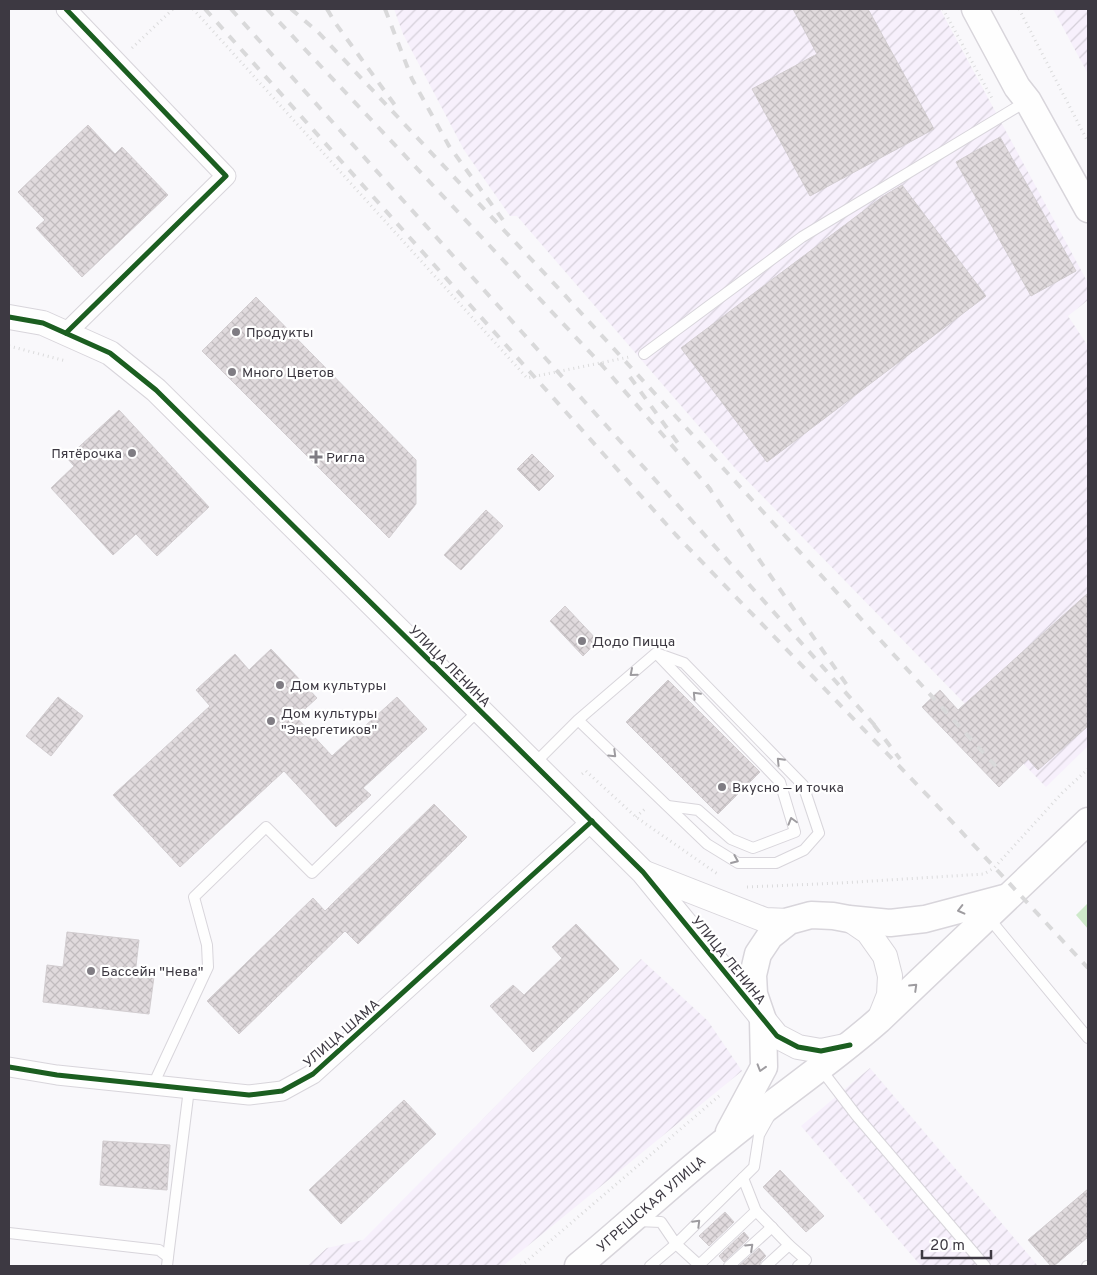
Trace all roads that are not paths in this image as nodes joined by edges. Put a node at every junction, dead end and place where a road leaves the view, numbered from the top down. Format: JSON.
{"nodes":[{"id":1,"x":66,"y":9,"type":"edge"},
{"id":2,"x":975,"y":9,"type":"edge"},
{"id":3,"x":1028,"y":101,"type":"junction"},
{"id":4,"x":1088,"y":209,"type":"edge"},
{"id":5,"x":9,"y":317,"type":"edge"},
{"id":6,"x":66,"y":333,"type":"junction"},
{"id":7,"x":644,"y":354,"type":"road end"},
{"id":8,"x":656,"y":652,"type":"junction"},
{"id":9,"x":479,"y":710,"type":"junction"},
{"id":10,"x":578,"y":720,"type":"junction"},
{"id":11,"x":534,"y":764,"type":"junction"},
{"id":12,"x":668,"y":806,"type":"junction"},
{"id":13,"x":592,"y":821,"type":"junction"},
{"id":14,"x":1088,"y":821,"type":"edge"},
{"id":15,"x":643,"y":872,"type":"junction"},
{"id":16,"x":1007,"y":897,"type":"junction"},
{"id":17,"x":987,"y":916,"type":"junction"},
{"id":18,"x":850,"y":920,"type":"junction"},
{"id":19,"x":789,"y":922,"type":"junction"},
{"id":20,"x":763,"y":1020,"type":"junction"},
{"id":21,"x":879,"y":1020,"type":"junction"},
{"id":22,"x":1088,"y":1038,"type":"edge"},
{"id":23,"x":850,"y":1045,"type":"junction"},
{"id":24,"x":9,"y":1067,"type":"edge"},
{"id":25,"x":820,"y":1067,"type":"junction"},
{"id":26,"x":153,"y":1085,"type":"junction"},
{"id":27,"x":189,"y":1089,"type":"junction"},
{"id":28,"x":779,"y":1097,"type":"junction"},
{"id":29,"x":724,"y":1141,"type":"junction"},
{"id":30,"x":743,"y":1178,"type":"junction"},
{"id":31,"x":756,"y":1211,"type":"junction"},
{"id":32,"x":633,"y":1220,"type":"junction"},
{"id":33,"x":772,"y":1227,"type":"junction"},
{"id":34,"x":9,"y":1233,"type":"edge"},
{"id":35,"x":676,"y":1244,"type":"junction"},
{"id":36,"x":789,"y":1245,"type":"junction"},
{"id":37,"x":168,"y":1262,"type":"edge"},
{"id":38,"x":806,"y":1264,"type":"edge"},
{"id":39,"x":578,"y":1266,"type":"edge"},
{"id":40,"x":650,"y":1266,"type":"edge"},
{"id":41,"x":699,"y":1266,"type":"edge"},
{"id":42,"x":729,"y":1266,"type":"edge"},
{"id":43,"x":766,"y":1266,"type":"edge"},
{"id":44,"x":985,"y":1266,"type":"edge"}],
"edges":[{"from":1,"to":6,"type":"street"},
{"from":2,"to":3,"type":"main road"},
{"from":3,"to":4,"type":"main road"},
{"from":3,"to":7,"type":"lane"},
{"from":5,"to":6,"type":"street","name":"УЛИЦА ЛЕНИНА"},
{"from":6,"to":9,"type":"street","name":"УЛИЦА ЛЕНИНА"},
{"from":8,"to":10,"type":"lane","one_way":true},
{"from":12,"to":8,"type":"lane","one_way":true},
{"from":12,"to":8,"type":"lane","one_way":true},
{"from":9,"to":11,"type":"street","name":"УЛИЦА ЛЕНИНА"},
{"from":9,"to":26,"type":"lane"},
{"from":10,"to":11,"type":"lane"},
{"from":10,"to":12,"type":"lane","one_way":true},
{"from":11,"to":13,"type":"street","name":"УЛИЦА ЛЕНИНА"},
{"from":13,"to":15,"type":"street","name":"УЛИЦА ЛЕНИНА"},
{"from":13,"to":27,"type":"street","name":"УЛИЦА ШАМА"},
{"from":14,"to":16,"type":"main road","name":"УЛИЦА ЛЕНИНА"},
{"from":15,"to":19,"type":"street","name":"УЛИЦА ЛЕНИНА"},
{"from":15,"to":20,"type":"street","name":"УЛИЦА ЛЕНИНА"},
{"from":16,"to":17,"type":"main road","name":"УЛИЦА ЛЕНИНА"},
{"from":16,"to":18,"type":"main road","name":"УЛИЦА ЛЕНИНА","one_way":true},
{"from":21,"to":17,"type":"main road","name":"УЛИЦА ЛЕНИНА","one_way":true},
{"from":17,"to":22,"type":"lane"},
{"from":18,"to":19,"type":"main road","name":"УЛИЦА ЛЕНИНА"},
{"from":18,"to":21,"type":"street","name":"УЛИЦА ЛЕНИНА"},
{"from":19,"to":20,"type":"main road","name":"УЛИЦА ЛЕНИНА"},
{"from":20,"to":23,"type":"street","name":"УЛИЦА ЛЕНИНА"},
{"from":20,"to":29,"type":"main road","name":"УГРЕШСКАЯ УЛИЦА","one_way":true},
{"from":21,"to":23,"type":"main road","name":"УЛИЦА ЛЕНИНА"},
{"from":23,"to":25,"type":"main road","name":"УГРЕШСКАЯ УЛИЦА"},
{"from":24,"to":26,"type":"street","name":"УЛИЦА ШАМА"},
{"from":25,"to":28,"type":"main road","name":"УГРЕШСКАЯ УЛИЦА"},
{"from":25,"to":44,"type":"lane"},
{"from":26,"to":27,"type":"street","name":"УЛИЦА ШАМА"},
{"from":27,"to":37,"type":"lane"},
{"from":28,"to":29,"type":"main road","name":"УГРЕШСКАЯ УЛИЦА"},
{"from":28,"to":30,"type":"lane"},
{"from":29,"to":32,"type":"main road","name":"УГРЕШСКАЯ УЛИЦА"},
{"from":30,"to":31,"type":"lane"},
{"from":35,"to":30,"type":"lane","one_way":true},
{"from":31,"to":33,"type":"lane"},
{"from":31,"to":41,"type":"lane"},
{"from":32,"to":35,"type":"lane"},
{"from":32,"to":39,"type":"main road","name":"УГРЕШСКАЯ УЛИЦА"},
{"from":33,"to":36,"type":"lane"},
{"from":42,"to":33,"type":"lane","one_way":true},
{"from":34,"to":37,"type":"lane"},
{"from":35,"to":40,"type":"lane"},
{"from":35,"to":41,"type":"lane"},
{"from":36,"to":38,"type":"lane"},
{"from":36,"to":43,"type":"lane"}]}
